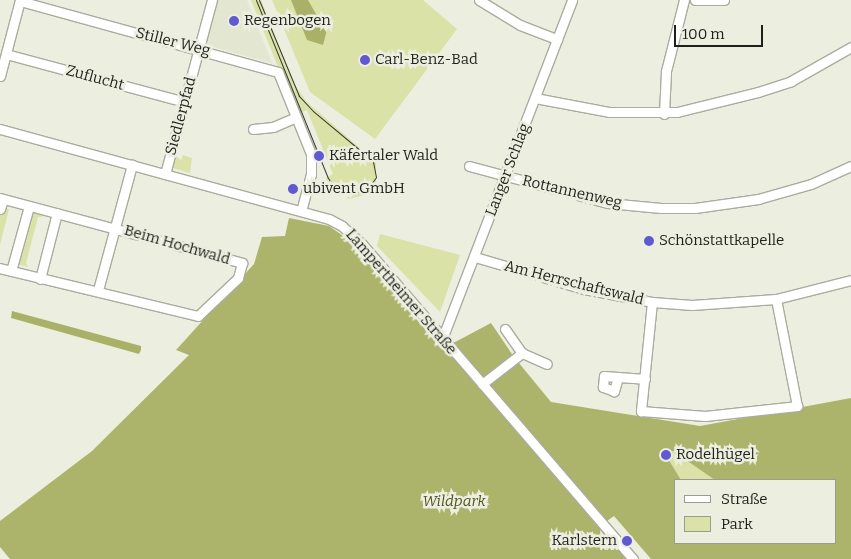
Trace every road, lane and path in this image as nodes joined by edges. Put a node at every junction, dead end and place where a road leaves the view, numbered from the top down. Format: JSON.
{"nodes":[{"id":1,"x":20,"y":0,"type":"edge"},
{"id":2,"x":212,"y":0,"type":"edge"},
{"id":3,"x":479,"y":0,"type":"edge"},
{"id":4,"x":572,"y":0,"type":"edge"},
{"id":5,"x":684,"y":0,"type":"edge"},
{"id":6,"x":695,"y":0,"type":"edge"},
{"id":7,"x":724,"y":0,"type":"edge"},
{"id":8,"x":557,"y":39,"type":"junction"},
{"id":9,"x":851,"y":47,"type":"edge"},
{"id":10,"x":199,"y":49,"type":"junction"},
{"id":11,"x":6,"y":54,"type":"junction"},
{"id":12,"x":0,"y":76,"type":"edge"},
{"id":13,"x":535,"y":98,"type":"junction"},
{"id":14,"x":185,"y":102,"type":"junction"},
{"id":15,"x":664,"y":114,"type":"junction"},
{"id":16,"x":296,"y":117,"type":"junction"},
{"id":17,"x":0,"y":129,"type":"edge"},
{"id":18,"x":252,"y":129,"type":"dead end"},
{"id":19,"x":132,"y":164,"type":"junction"},
{"id":20,"x":468,"y":166,"type":"dead end"},
{"id":21,"x":851,"y":166,"type":"edge"},
{"id":22,"x":165,"y":174,"type":"junction"},
{"id":23,"x":505,"y":176,"type":"junction"},
{"id":24,"x":2,"y":198,"type":"edge"},
{"id":25,"x":29,"y":206,"type":"junction"},
{"id":26,"x":0,"y":208,"type":"edge"},
{"id":27,"x":302,"y":211,"type":"junction"},
{"id":28,"x":58,"y":214,"type":"junction"},
{"id":29,"x":114,"y":228,"type":"junction"},
{"id":30,"x":475,"y":257,"type":"junction"},
{"id":31,"x":0,"y":268,"type":"edge"},
{"id":32,"x":11,"y":271,"type":"junction"},
{"id":33,"x":40,"y":279,"type":"junction"},
{"id":34,"x":851,"y":280,"type":"edge"},
{"id":35,"x":98,"y":290,"type":"junction"},
{"id":36,"x":776,"y":299,"type":"junction"},
{"id":37,"x":652,"y":302,"type":"junction"},
{"id":38,"x":505,"y":329,"type":"dead end"},
{"id":39,"x":442,"y":339,"type":"junction"},
{"id":40,"x":522,"y":353,"type":"junction"},
{"id":41,"x":547,"y":364,"type":"dead end"},
{"id":42,"x":618,"y":377,"type":"dead end"},
{"id":43,"x":645,"y":379,"type":"junction"},
{"id":44,"x":482,"y":384,"type":"junction"},
{"id":45,"x":633,"y":559,"type":"edge"}],
"edges":[{"from":1,"to":10,"type":"street","name":"Stiller Weg"},
{"from":1,"to":11,"type":"street"},
{"from":2,"to":10,"type":"street","name":"Siedlerpfad"},
{"from":3,"to":8,"type":"street"},
{"from":4,"to":8,"type":"street","name":"Langer Schlag"},
{"from":5,"to":15,"type":"street"},
{"from":6,"to":7,"type":"street"},
{"from":8,"to":13,"type":"street","name":"Langer Schlag"},
{"from":9,"to":15,"type":"street"},
{"from":10,"to":14,"type":"street","name":"Siedlerpfad"},
{"from":10,"to":16,"type":"street","name":"Stiller Weg"},
{"from":11,"to":12,"type":"street"},
{"from":11,"to":14,"type":"street","name":"Zuflucht"},
{"from":13,"to":15,"type":"street"},
{"from":13,"to":23,"type":"street","name":"Langer Schlag"},
{"from":14,"to":22,"type":"street","name":"Siedlerpfad"},
{"from":16,"to":18,"type":"street"},
{"from":16,"to":27,"type":"street","name":"Stiller Weg"},
{"from":17,"to":19,"type":"street","name":"Lampertheimer Straße"},
{"from":19,"to":22,"type":"street","name":"Lampertheimer Straße"},
{"from":19,"to":29,"type":"street","name":"Beim Hochwald"},
{"from":20,"to":23,"type":"street","name":"Rottannenweg"},
{"from":21,"to":23,"type":"street","name":"Rottannenweg"},
{"from":22,"to":27,"type":"street","name":"Lampertheimer Straße"},
{"from":23,"to":30,"type":"street","name":"Langer Schlag"},
{"from":24,"to":25,"type":"street"},
{"from":24,"to":26,"type":"street"},
{"from":25,"to":28,"type":"street"},
{"from":25,"to":32,"type":"street"},
{"from":27,"to":39,"type":"street","name":"Lampertheimer Straße"},
{"from":28,"to":29,"type":"street"},
{"from":28,"to":33,"type":"street"},
{"from":29,"to":35,"type":"street","name":"Beim Hochwald"},
{"from":29,"to":35,"type":"street","name":"Beim Hochwald"},
{"from":30,"to":37,"type":"street","name":"Am Herrschaftswald"},
{"from":30,"to":39,"type":"street","name":"Langer Schlag"},
{"from":31,"to":32,"type":"street"},
{"from":32,"to":33,"type":"street"},
{"from":33,"to":35,"type":"street"},
{"from":34,"to":36,"type":"street","name":"Am Herrschaftswald"},
{"from":36,"to":37,"type":"street","name":"Am Herrschaftswald"},
{"from":36,"to":43,"type":"street"},
{"from":37,"to":43,"type":"street"},
{"from":38,"to":40,"type":"street"},
{"from":39,"to":44,"type":"street","name":"Lampertheimer Straße"},
{"from":40,"to":41,"type":"street"},
{"from":40,"to":44,"type":"street"},
{"from":42,"to":43,"type":"street"},
{"from":44,"to":45,"type":"street","name":"Lampertheimer Straße"}]}
